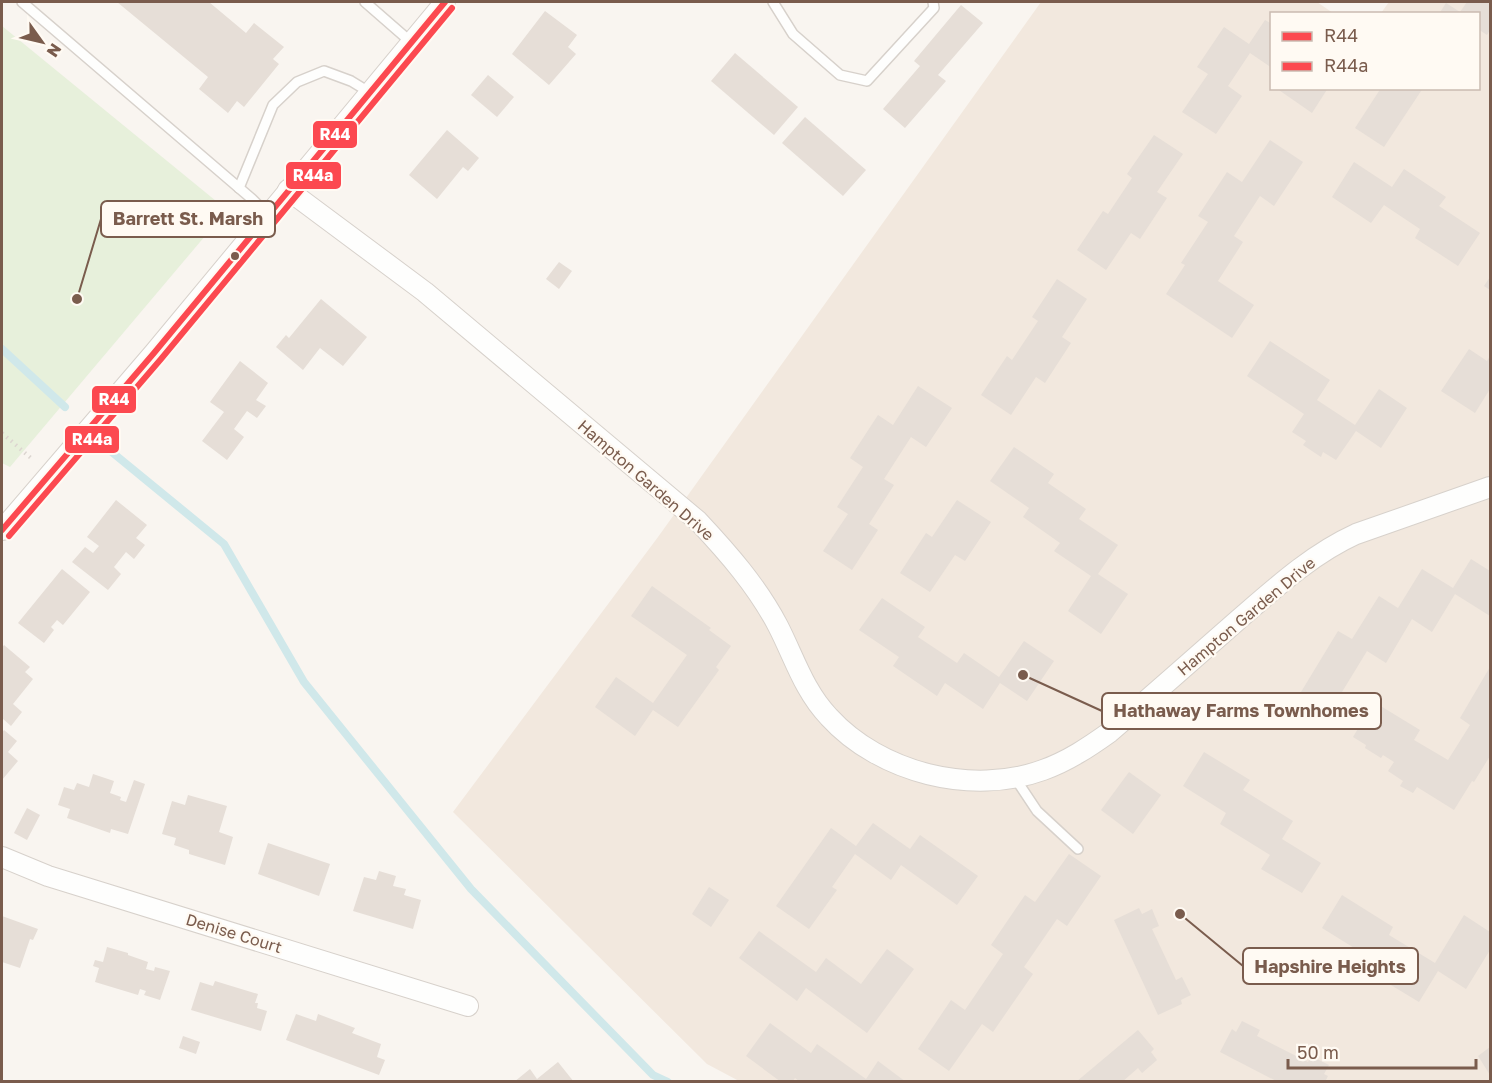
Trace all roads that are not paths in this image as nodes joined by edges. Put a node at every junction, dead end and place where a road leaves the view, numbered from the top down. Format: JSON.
{"nodes":[{"id":1,"x":22,"y":2,"type":"edge"},
{"id":2,"x":365,"y":2,"type":"edge"},
{"id":3,"x":445,"y":2,"type":"edge"},
{"id":4,"x":773,"y":2,"type":"edge"},
{"id":5,"x":933,"y":2,"type":"edge"},
{"id":6,"x":412,"y":43,"type":"junction"},
{"id":7,"x":369,"y":92,"type":"junction"},
{"id":8,"x":239,"y":188,"type":"junction"},
{"id":9,"x":288,"y":190,"type":"junction"},
{"id":10,"x":268,"y":215,"type":"junction"},
{"id":11,"x":1491,"y":487,"type":"edge"},
{"id":12,"x":2,"y":530,"type":"edge"},
{"id":13,"x":1014,"y":778,"type":"junction"},
{"id":14,"x":1078,"y":849,"type":"dead end"},
{"id":15,"x":2,"y":857,"type":"edge"},
{"id":16,"x":468,"y":1006,"type":"dead end"}],
"edges":[{"from":1,"to":8,"type":"lane"},
{"from":2,"to":6,"type":"lane"},
{"from":3,"to":6,"type":"street"},
{"from":4,"to":5,"type":"lane"},
{"from":6,"to":7,"type":"street"},
{"from":7,"to":8,"type":"lane"},
{"from":7,"to":9,"type":"street"},
{"from":8,"to":10,"type":"lane"},
{"from":9,"to":10,"type":"street"},
{"from":9,"to":13,"type":"street","name":"Hampton Garden Drive"},
{"from":10,"to":12,"type":"street"},
{"from":11,"to":13,"type":"street","name":"Hampton Garden Drive"},
{"from":13,"to":14,"type":"lane"},
{"from":15,"to":16,"type":"street","name":"Denise Court"}]}
